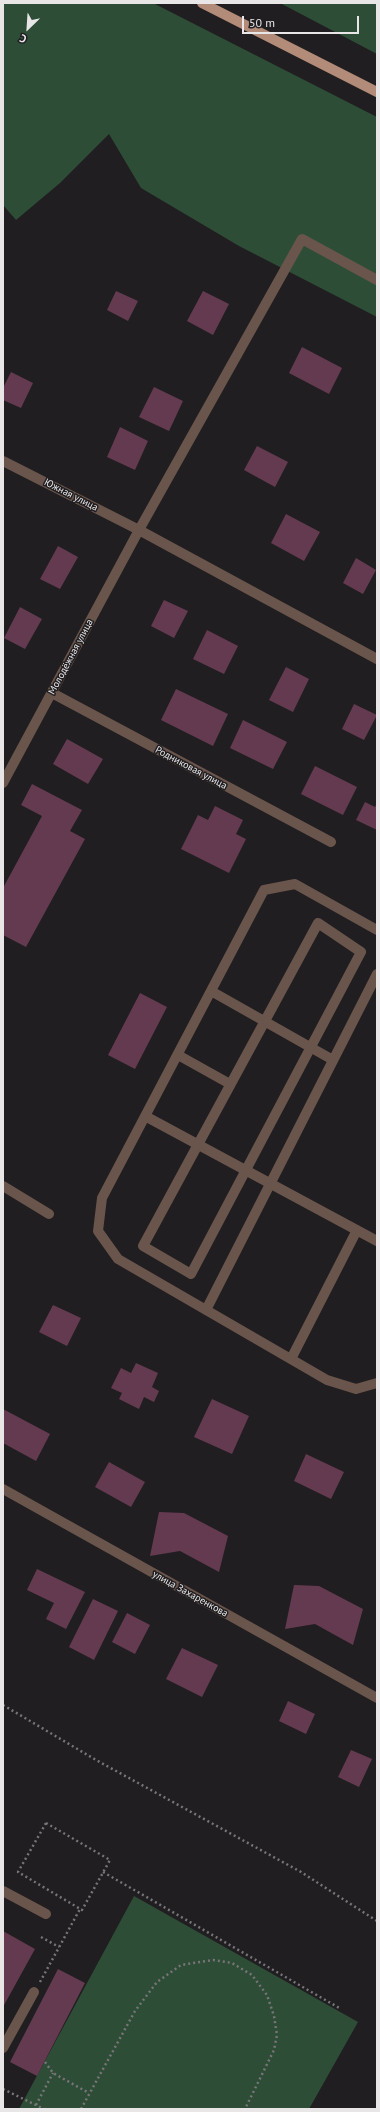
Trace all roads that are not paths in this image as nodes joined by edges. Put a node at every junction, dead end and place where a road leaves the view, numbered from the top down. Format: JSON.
{"nodes":[{"id":1,"x":202,"y":3,"type":"edge"},
{"id":2,"x":377,"y":92,"type":"edge"},
{"id":3,"x":377,"y":280,"type":"edge"},
{"id":4,"x":3,"y":461,"type":"edge"},
{"id":5,"x":139,"y":530,"type":"junction"},
{"id":6,"x":377,"y":659,"type":"edge"},
{"id":7,"x":52,"y":693,"type":"junction"},
{"id":8,"x":3,"y":783,"type":"edge"},
{"id":9,"x":331,"y":842,"type":"dead end"},
{"id":10,"x":377,"y":930,"type":"edge"},
{"id":11,"x":377,"y":974,"type":"edge"},
{"id":12,"x":211,"y":990,"type":"junction"},
{"id":13,"x":264,"y":1021,"type":"junction"},
{"id":14,"x":312,"y":1048,"type":"junction"},
{"id":15,"x":178,"y":1055,"type":"junction"},
{"id":16,"x":333,"y":1060,"type":"junction"},
{"id":17,"x":230,"y":1084,"type":"junction"},
{"id":18,"x":145,"y":1116,"type":"junction"},
{"id":19,"x":196,"y":1144,"type":"junction"},
{"id":20,"x":246,"y":1171,"type":"junction"},
{"id":21,"x":270,"y":1184,"type":"junction"},
{"id":22,"x":3,"y":1186,"type":"edge"},
{"id":23,"x":49,"y":1214,"type":"dead end"},
{"id":24,"x":356,"y":1230,"type":"junction"},
{"id":25,"x":377,"y":1241,"type":"edge"},
{"id":26,"x":206,"y":1310,"type":"junction"},
{"id":27,"x":291,"y":1359,"type":"junction"},
{"id":28,"x":377,"y":1383,"type":"edge"},
{"id":29,"x":3,"y":1490,"type":"edge"},
{"id":30,"x":377,"y":1698,"type":"edge"},
{"id":31,"x":3,"y":1891,"type":"edge"},
{"id":32,"x":46,"y":1914,"type":"dead end"},
{"id":33,"x":34,"y":1992,"type":"road end"},
{"id":34,"x":3,"y":2048,"type":"edge"}],
"edges":[{"from":1,"to":2,"type":"main road"},
{"from":3,"to":5,"type":"street","name":"Молодёжная улица"},
{"from":4,"to":5,"type":"street","name":"Южная улица"},
{"from":5,"to":6,"type":"street","name":"Южная улица"},
{"from":5,"to":7,"type":"street","name":"Молодёжная улица"},
{"from":7,"to":8,"type":"street","name":"Молодёжная улица"},
{"from":7,"to":9,"type":"street","name":"Родниковая улица"},
{"from":10,"to":12,"type":"street"},
{"from":11,"to":16,"type":"street"},
{"from":12,"to":13,"type":"street"},
{"from":12,"to":15,"type":"street"},
{"from":13,"to":14,"type":"street"},
{"from":13,"to":14,"type":"street"},
{"from":13,"to":17,"type":"street"},
{"from":14,"to":16,"type":"street"},
{"from":14,"to":20,"type":"street"},
{"from":15,"to":17,"type":"street"},
{"from":15,"to":18,"type":"street"},
{"from":16,"to":21,"type":"street"},
{"from":17,"to":19,"type":"street"},
{"from":18,"to":19,"type":"street"},
{"from":18,"to":26,"type":"street"},
{"from":19,"to":20,"type":"street"},
{"from":19,"to":20,"type":"street"},
{"from":20,"to":21,"type":"street"},
{"from":21,"to":24,"type":"street"},
{"from":21,"to":26,"type":"street"},
{"from":22,"to":23,"type":"street"},
{"from":24,"to":25,"type":"street"},
{"from":24,"to":27,"type":"street"},
{"from":26,"to":27,"type":"street"},
{"from":27,"to":28,"type":"street"},
{"from":29,"to":30,"type":"street","name":"улица Захаренкова"},
{"from":31,"to":32,"type":"street"},
{"from":33,"to":34,"type":"street"}]}
